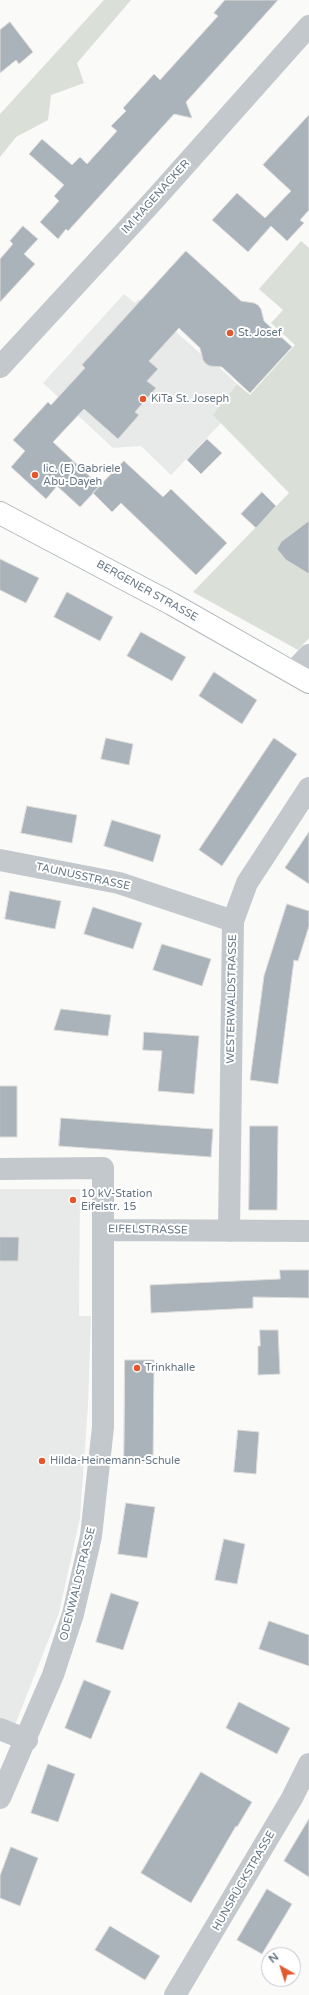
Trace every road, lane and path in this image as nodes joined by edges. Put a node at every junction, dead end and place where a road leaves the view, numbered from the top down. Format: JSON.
{"nodes":[{"id":1,"x":309,"y":26,"type":"edge"},
{"id":2,"x":0,"y":367,"type":"edge"},
{"id":3,"x":0,"y":513,"type":"edge"},
{"id":4,"x":309,"y":655,"type":"edge"},
{"id":5,"x":301,"y":677,"type":"edge"},
{"id":6,"x":309,"y":788,"type":"edge"},
{"id":7,"x":0,"y":860,"type":"edge"},
{"id":8,"x":233,"y":921,"type":"junction"},
{"id":9,"x":0,"y":1169,"type":"edge"},
{"id":10,"x":103,"y":1230,"type":"junction"},
{"id":11,"x":229,"y":1230,"type":"junction"},
{"id":12,"x":309,"y":1231,"type":"edge"},
{"id":13,"x":0,"y":1730,"type":"edge"},
{"id":14,"x":27,"y":1740,"type":"junction"},
{"id":15,"x":309,"y":1764,"type":"edge"},
{"id":16,"x":0,"y":1798,"type":"edge"},
{"id":17,"x":175,"y":1995,"type":"edge"}],
"edges":[{"from":1,"to":2,"type":"street","name":"IM HAGENACKER"},
{"from":3,"to":5,"type":"street","name":"BERGENER STRASSE"},
{"from":4,"to":5,"type":"street","name":"BERGENER STRASSE"},
{"from":6,"to":8,"type":"street","name":"WESTERWALDSTRASSE"},
{"from":7,"to":8,"type":"street","name":"TAUNUSSTRASSE"},
{"from":8,"to":11,"type":"street","name":"WESTERWALDSTRASSE"},
{"from":9,"to":10,"type":"street","name":"EIFELSTRASSE"},
{"from":10,"to":11,"type":"street","name":"EIFELSTRASSE"},
{"from":10,"to":14,"type":"street","name":"ODENWALDSTRASSE"},
{"from":11,"to":12,"type":"street","name":"EIFELSTRASSE"},
{"from":13,"to":14,"type":"street"},
{"from":14,"to":16,"type":"street","name":"ODENWALDSTRASSE"},
{"from":15,"to":17,"type":"street","name":"HUNSRÜCKSTRASSE"}]}
